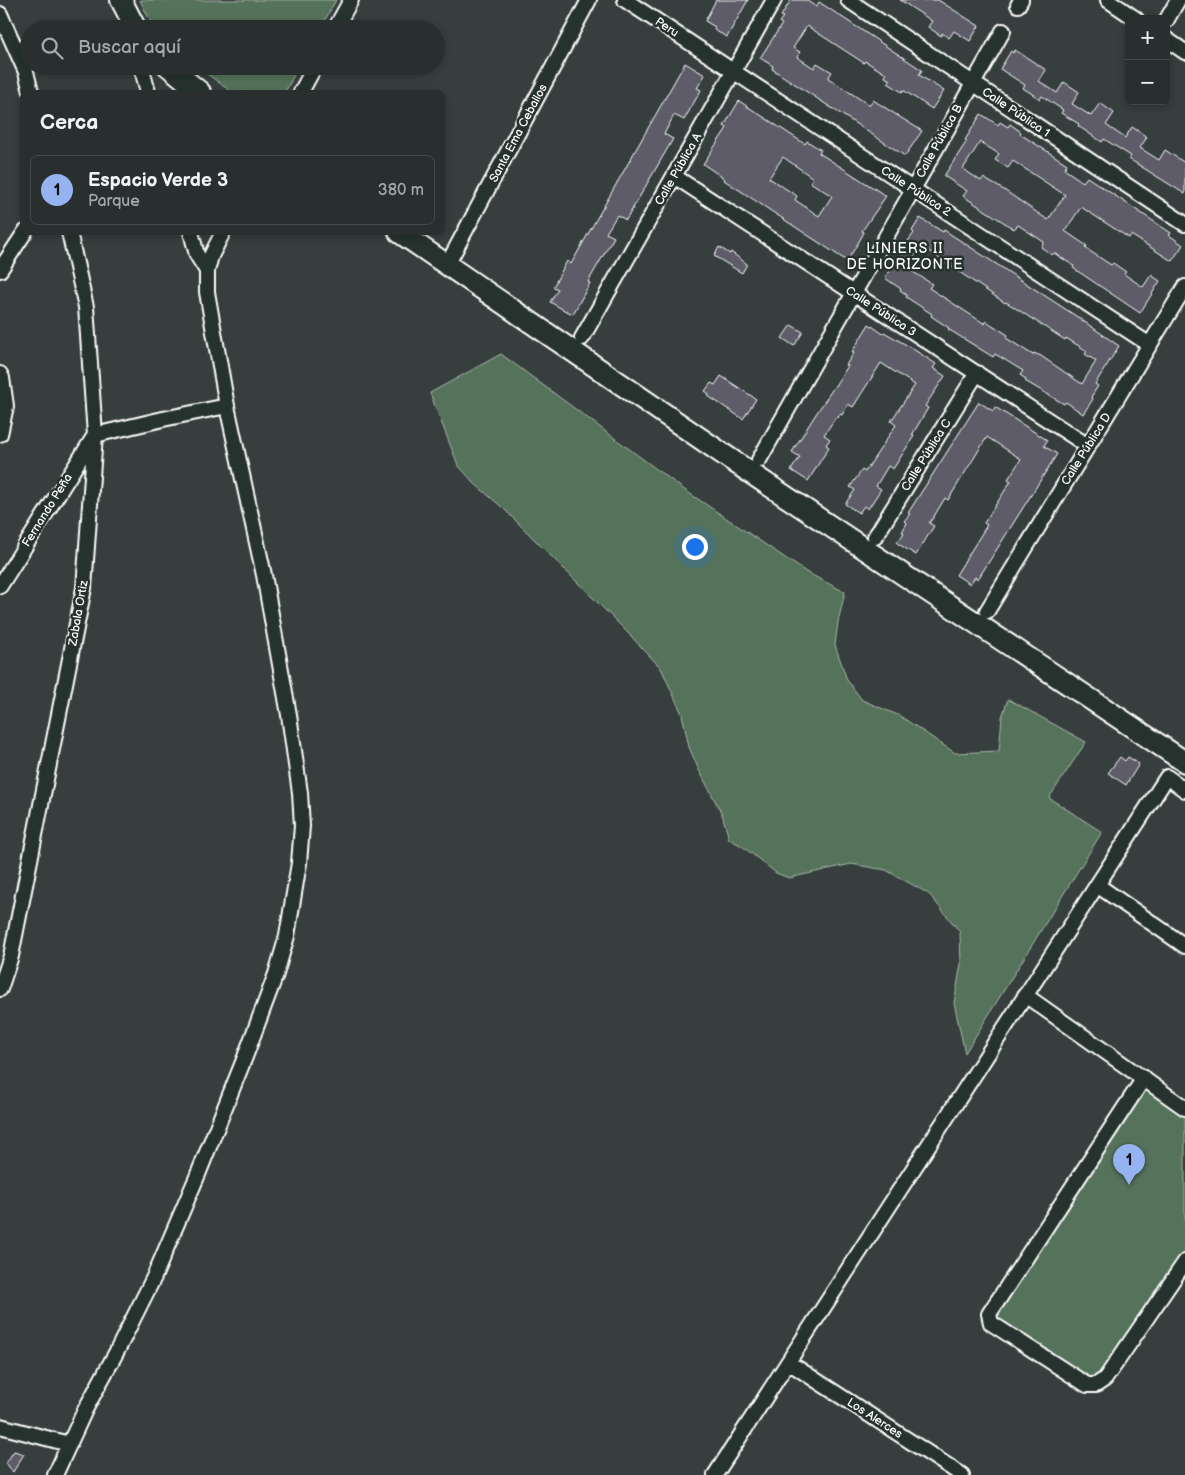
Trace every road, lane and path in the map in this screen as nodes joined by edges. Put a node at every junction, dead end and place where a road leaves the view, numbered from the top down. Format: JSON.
{"nodes":[{"id":1,"x":120,"y":0,"type":"edge"},
{"id":2,"x":351,"y":0,"type":"edge"},
{"id":3,"x":589,"y":0,"type":"edge"},
{"id":4,"x":625,"y":0,"type":"edge"},
{"id":5,"x":774,"y":0,"type":"edge"},
{"id":6,"x":848,"y":0,"type":"edge"},
{"id":7,"x":1108,"y":0,"type":"edge"},
{"id":8,"x":1178,"y":0,"type":"edge"},
{"id":9,"x":0,"y":14,"type":"edge"},
{"id":10,"x":1130,"y":15,"type":"edge"},
{"id":11,"x":1169,"y":15,"type":"edge"},
{"id":12,"x":131,"y":20,"type":"edge"},
{"id":13,"x":341,"y":20,"type":"edge"},
{"id":14,"x":1002,"y":31,"type":"dead end"},
{"id":15,"x":683,"y":37,"type":"joint"},
{"id":16,"x":1170,"y":42,"type":"edge"},
{"id":17,"x":1185,"y":52,"type":"edge"},
{"id":18,"x":20,"y":59,"type":"edge"},
{"id":19,"x":734,"y":71,"type":"junction"},
{"id":20,"x":27,"y":75,"type":"edge"},
{"id":21,"x":143,"y":75,"type":"edge"},
{"id":22,"x":179,"y":75,"type":"edge"},
{"id":23,"x":310,"y":75,"type":"edge"},
{"id":24,"x":972,"y":83,"type":"junction"},
{"id":25,"x":31,"y":90,"type":"edge"},
{"id":26,"x":147,"y":90,"type":"edge"},
{"id":27,"x":198,"y":90,"type":"edge"},
{"id":28,"x":302,"y":90,"type":"edge"},
{"id":29,"x":674,"y":176,"type":"junction"},
{"id":30,"x":912,"y":189,"type":"junction"},
{"id":31,"x":1185,"y":224,"type":"edge"},
{"id":32,"x":23,"y":235,"type":"edge"},
{"id":33,"x":70,"y":235,"type":"edge"},
{"id":34,"x":192,"y":235,"type":"edge"},
{"id":35,"x":222,"y":235,"type":"edge"},
{"id":36,"x":403,"y":235,"type":"edge"},
{"id":37,"x":447,"y":265,"type":"junction"},
{"id":38,"x":0,"y":270,"type":"edge"},
{"id":39,"x":207,"y":271,"type":"junction"},
{"id":40,"x":1185,"y":287,"type":"edge"},
{"id":41,"x":854,"y":293,"type":"junction"},
{"id":42,"x":582,"y":338,"type":"dead end"},
{"id":43,"x":1150,"y":345,"type":"junction"},
{"id":44,"x":977,"y":373,"type":"junction"},
{"id":45,"x":0,"y":374,"type":"edge"},
{"id":46,"x":227,"y":406,"type":"junction"},
{"id":47,"x":0,"y":434,"type":"edge"},
{"id":48,"x":95,"y":435,"type":"junction"},
{"id":49,"x":1088,"y":446,"type":"junction"},
{"id":50,"x":759,"y":460,"type":"dead end"},
{"id":51,"x":875,"y":537,"type":"dead end"},
{"id":52,"x":2,"y":579,"type":"edge"},
{"id":53,"x":987,"y":611,"type":"dead end"},
{"id":54,"x":1185,"y":762,"type":"edge"},
{"id":55,"x":1185,"y":790,"type":"edge"},
{"id":56,"x":1097,"y":885,"type":"junction"},
{"id":57,"x":1185,"y":946,"type":"edge"},
{"id":58,"x":6,"y":952,"type":"edge"},
{"id":59,"x":0,"y":989,"type":"edge"},
{"id":60,"x":1025,"y":996,"type":"junction"},
{"id":61,"x":1144,"y":1078,"type":"junction"},
{"id":62,"x":1185,"y":1108,"type":"edge"},
{"id":63,"x":1185,"y":1262,"type":"edge"},
{"id":64,"x":788,"y":1362,"type":"junction"},
{"id":65,"x":0,"y":1426,"type":"edge"},
{"id":66,"x":69,"y":1444,"type":"junction"},
{"id":67,"x":55,"y":1475,"type":"edge"},
{"id":68,"x":715,"y":1475,"type":"edge"},
{"id":69,"x":962,"y":1475,"type":"edge"}],
"edges":[{"from":1,"to":12,"type":"street"},
{"from":2,"to":13,"type":"street"},
{"from":3,"to":37,"type":"street","name":"Santa Ema Ceballos"},
{"from":4,"to":15,"type":"street","name":"Peru"},
{"from":5,"to":19,"type":"street","name":"Calle Pública A"},
{"from":6,"to":24,"type":"street","name":"Calle Pública 1"},
{"from":7,"to":10,"type":"street"},
{"from":8,"to":11,"type":"street"},
{"from":9,"to":18,"type":"street"},
{"from":14,"to":24,"type":"street","name":"Calle Pública B"},
{"from":15,"to":19,"type":"street","name":"Calle Pública 2"},
{"from":16,"to":17,"type":"street"},
{"from":19,"to":29,"type":"street","name":"Calle Pública A"},
{"from":19,"to":30,"type":"street","name":"Calle Pública 2"},
{"from":20,"to":25,"type":"street"},
{"from":21,"to":26,"type":"street"},
{"from":22,"to":27,"type":"street"},
{"from":23,"to":28,"type":"street"},
{"from":24,"to":30,"type":"street","name":"Calle Pública B"},
{"from":24,"to":31,"type":"street","name":"Calle Pública 1"},
{"from":29,"to":41,"type":"street","name":"Calle Pública 3"},
{"from":29,"to":42,"type":"street","name":"Calle Pública A"},
{"from":30,"to":41,"type":"street","name":"Calle Pública B"},
{"from":30,"to":43,"type":"street","name":"Calle Pública 2"},
{"from":32,"to":38,"type":"street"},
{"from":33,"to":48,"type":"street","name":"Zabala Ortiz"},
{"from":34,"to":39,"type":"street"},
{"from":35,"to":39,"type":"street"},
{"from":36,"to":37,"type":"street"},
{"from":37,"to":54,"type":"street"},
{"from":39,"to":46,"type":"street"},
{"from":40,"to":43,"type":"street","name":"Calle Pública D"},
{"from":41,"to":44,"type":"street","name":"Calle Pública 3"},
{"from":41,"to":50,"type":"street","name":"Calle Pública B"},
{"from":43,"to":49,"type":"street","name":"Calle Pública D"},
{"from":44,"to":49,"type":"street","name":"Calle Pública 3"},
{"from":44,"to":51,"type":"street","name":"Calle Pública C"},
{"from":45,"to":47,"type":"street"},
{"from":46,"to":48,"type":"street"},
{"from":46,"to":66,"type":"street"},
{"from":48,"to":52,"type":"street","name":"Fernando Peña"},
{"from":48,"to":58,"type":"street","name":"Zabala Ortiz"},
{"from":49,"to":53,"type":"street","name":"Calle Pública D"},
{"from":55,"to":56,"type":"street"},
{"from":56,"to":57,"type":"street"},
{"from":56,"to":60,"type":"street"},
{"from":58,"to":59,"type":"street","name":"Zabala Ortiz"},
{"from":60,"to":61,"type":"street"},
{"from":60,"to":64,"type":"street"},
{"from":61,"to":62,"type":"street"},
{"from":61,"to":63,"type":"street"},
{"from":64,"to":68,"type":"street"},
{"from":64,"to":69,"type":"street","name":"Los Alerces"},
{"from":65,"to":66,"type":"street"},
{"from":66,"to":67,"type":"street"}]}
